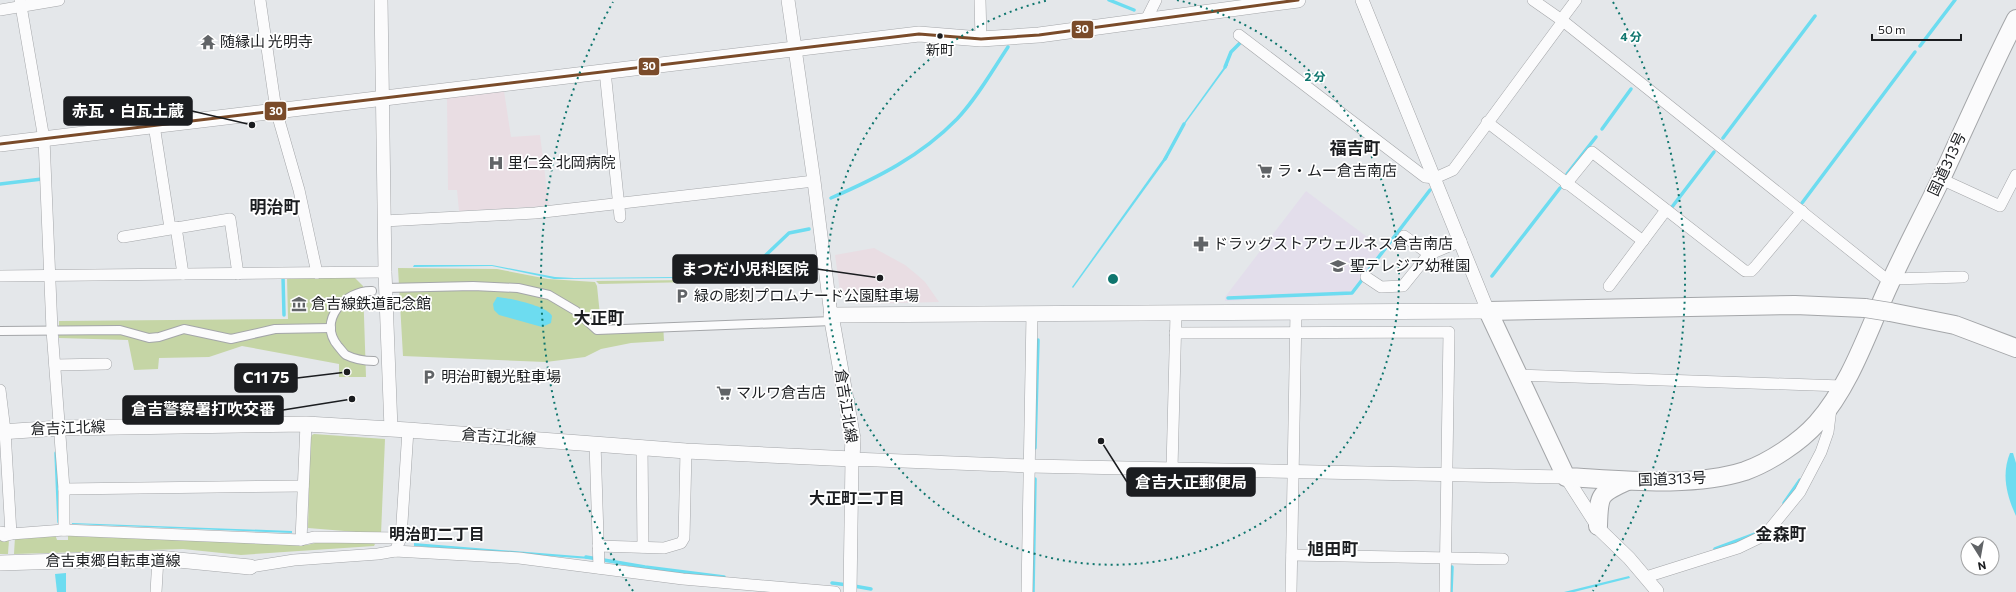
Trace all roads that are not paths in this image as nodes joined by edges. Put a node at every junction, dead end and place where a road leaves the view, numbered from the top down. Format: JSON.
{"nodes":[{"id":1,"x":59,"y":0,"type":"edge"},
{"id":2,"x":260,"y":0,"type":"edge"},
{"id":3,"x":381,"y":0,"type":"edge"},
{"id":4,"x":788,"y":0,"type":"edge"},
{"id":5,"x":980,"y":0,"type":"edge"},
{"id":6,"x":1156,"y":0,"type":"edge"},
{"id":7,"x":1298,"y":0,"type":"edge"},
{"id":8,"x":1362,"y":0,"type":"edge"},
{"id":9,"x":1533,"y":0,"type":"edge"},
{"id":10,"x":1576,"y":0,"type":"edge"},
{"id":11,"x":21,"y":3,"type":"edge"},
{"id":12,"x":0,"y":10,"type":"edge"},
{"id":13,"x":2016,"y":19,"type":"edge"},
{"id":14,"x":1146,"y":20,"type":"junction"},
{"id":15,"x":1562,"y":20,"type":"junction"},
{"id":16,"x":1239,"y":35,"type":"dead end"},
{"id":17,"x":981,"y":39,"type":"junction"},
{"id":18,"x":796,"y":49,"type":"junction"},
{"id":19,"x":605,"y":71,"type":"junction"},
{"id":20,"x":383,"y":97,"type":"junction"},
{"id":21,"x":276,"y":110,"type":"junction"},
{"id":22,"x":1487,"y":122,"type":"junction"},
{"id":23,"x":154,"y":125,"type":"junction"},
{"id":24,"x":44,"y":139,"type":"junction"},
{"id":25,"x":0,"y":144,"type":"edge"},
{"id":26,"x":2016,"y":175,"type":"edge"},
{"id":27,"x":1435,"y":178,"type":"junction"},
{"id":28,"x":1940,"y":179,"type":"junction"},
{"id":29,"x":814,"y":181,"type":"junction"},
{"id":30,"x":1566,"y":184,"type":"junction"},
{"id":31,"x":619,"y":204,"type":"junction"},
{"id":32,"x":1666,"y":210,"type":"junction"},
{"id":33,"x":1802,"y":211,"type":"junction"},
{"id":34,"x":620,"y":217,"type":"dead end"},
{"id":35,"x":384,"y":222,"type":"junction"},
{"id":36,"x":173,"y":228,"type":"junction"},
{"id":37,"x":123,"y":236,"type":"dead end"},
{"id":38,"x":1404,"y":236,"type":"dead end"},
{"id":39,"x":1461,"y":241,"type":"junction"},
{"id":40,"x":1643,"y":241,"type":"junction"},
{"id":41,"x":1429,"y":254,"type":"junction"},
{"id":42,"x":385,"y":272,"type":"junction"},
{"id":43,"x":317,"y":273,"type":"junction"},
{"id":44,"x":51,"y":274,"type":"junction"},
{"id":45,"x":183,"y":274,"type":"junction"},
{"id":46,"x":238,"y":274,"type":"junction"},
{"id":47,"x":0,"y":276,"type":"edge"},
{"id":48,"x":1366,"y":277,"type":"dead end"},
{"id":49,"x":1963,"y":277,"type":"dead end"},
{"id":50,"x":1891,"y":281,"type":"junction"},
{"id":51,"x":1608,"y":286,"type":"dead end"},
{"id":52,"x":386,"y":288,"type":"junction"},
{"id":53,"x":372,"y":291,"type":"dead end"},
{"id":54,"x":1296,"y":311,"type":"junction"},
{"id":55,"x":1488,"y":311,"type":"junction"},
{"id":56,"x":1032,"y":314,"type":"junction"},
{"id":57,"x":1176,"y":314,"type":"junction"},
{"id":58,"x":831,"y":318,"type":"junction"},
{"id":59,"x":331,"y":328,"type":"junction"},
{"id":60,"x":52,"y":330,"type":"junction"},
{"id":61,"x":0,"y":331,"type":"edge"},
{"id":62,"x":1296,"y":332,"type":"junction"},
{"id":63,"x":1175,"y":333,"type":"junction"},
{"id":64,"x":2016,"y":348,"type":"edge"},
{"id":65,"x":374,"y":361,"type":"dead end"},
{"id":66,"x":106,"y":364,"type":"dead end"},
{"id":67,"x":55,"y":365,"type":"junction"},
{"id":68,"x":1519,"y":376,"type":"junction"},
{"id":69,"x":1842,"y":386,"type":"junction"},
{"id":70,"x":0,"y":390,"type":"edge"},
{"id":71,"x":1831,"y":404,"type":"junction"},
{"id":72,"x":306,"y":424,"type":"junction"},
{"id":73,"x":60,"y":428,"type":"junction"},
{"id":74,"x":391,"y":429,"type":"junction"},
{"id":75,"x":408,"y":430,"type":"junction"},
{"id":76,"x":3,"y":431,"type":"edge"},
{"id":77,"x":595,"y":444,"type":"junction"},
{"id":78,"x":642,"y":446,"type":"junction"},
{"id":79,"x":686,"y":451,"type":"junction"},
{"id":80,"x":852,"y":459,"type":"junction"},
{"id":81,"x":1030,"y":466,"type":"junction"},
{"id":82,"x":1172,"y":468,"type":"junction"},
{"id":83,"x":1292,"y":472,"type":"junction"},
{"id":84,"x":1447,"y":474,"type":"junction"},
{"id":85,"x":1566,"y":477,"type":"junction"},
{"id":86,"x":1629,"y":480,"type":"junction"},
{"id":87,"x":303,"y":486,"type":"junction"},
{"id":88,"x":64,"y":489,"type":"junction"},
{"id":89,"x":1598,"y":526,"type":"junction"},
{"id":90,"x":64,"y":530,"type":"junction"},
{"id":91,"x":4,"y":534,"type":"edge"},
{"id":92,"x":401,"y":538,"type":"junction"},
{"id":93,"x":302,"y":540,"type":"junction"},
{"id":94,"x":598,"y":546,"type":"junction"},
{"id":95,"x":643,"y":547,"type":"junction"},
{"id":96,"x":395,"y":551,"type":"junction"},
{"id":97,"x":1292,"y":555,"type":"junction"},
{"id":98,"x":158,"y":558,"type":"junction"},
{"id":99,"x":1446,"y":558,"type":"junction"},
{"id":100,"x":1503,"y":559,"type":"dead end"},
{"id":101,"x":0,"y":563,"type":"edge"},
{"id":102,"x":250,"y":567,"type":"joint"},
{"id":103,"x":599,"y":568,"type":"junction"},
{"id":104,"x":1646,"y":577,"type":"junction"},
{"id":105,"x":1657,"y":591,"type":"edge"},
{"id":106,"x":156,"y":592,"type":"edge"},
{"id":107,"x":835,"y":592,"type":"edge"},
{"id":108,"x":850,"y":592,"type":"edge"},
{"id":109,"x":1027,"y":592,"type":"edge"},
{"id":110,"x":1291,"y":592,"type":"edge"},
{"id":111,"x":1445,"y":592,"type":"edge"}],
"edges":[{"from":1,"to":11,"type":"street"},
{"from":2,"to":21,"type":"street"},
{"from":3,"to":20,"type":"street"},
{"from":4,"to":18,"type":"street"},
{"from":5,"to":17,"type":"street"},
{"from":6,"to":14,"type":"street"},
{"from":7,"to":14,"type":"main road"},
{"from":8,"to":27,"type":"street"},
{"from":9,"to":15,"type":"street"},
{"from":10,"to":15,"type":"street"},
{"from":11,"to":12,"type":"street"},
{"from":11,"to":24,"type":"street"},
{"from":13,"to":28,"type":"highway","name":"国道313号"},
{"from":14,"to":17,"type":"main road"},
{"from":15,"to":22,"type":"street"},
{"from":15,"to":33,"type":"street"},
{"from":16,"to":27,"type":"street"},
{"from":17,"to":18,"type":"main road"},
{"from":18,"to":19,"type":"main road"},
{"from":18,"to":29,"type":"street"},
{"from":19,"to":20,"type":"main road"},
{"from":19,"to":31,"type":"street"},
{"from":20,"to":21,"type":"main road"},
{"from":20,"to":35,"type":"street"},
{"from":21,"to":23,"type":"main road"},
{"from":21,"to":43,"type":"street"},
{"from":22,"to":27,"type":"street"},
{"from":22,"to":30,"type":"street"},
{"from":23,"to":24,"type":"main road"},
{"from":23,"to":36,"type":"street"},
{"from":24,"to":25,"type":"main road"},
{"from":24,"to":44,"type":"street"},
{"from":26,"to":28,"type":"street"},
{"from":27,"to":39,"type":"street"},
{"from":28,"to":50,"type":"highway","name":"国道313号"},
{"from":29,"to":31,"type":"street"},
{"from":29,"to":58,"type":"street"},
{"from":30,"to":32,"type":"street"},
{"from":30,"to":40,"type":"street"},
{"from":31,"to":34,"type":"street"},
{"from":31,"to":35,"type":"street"},
{"from":32,"to":33,"type":"street"},
{"from":32,"to":40,"type":"street"},
{"from":33,"to":50,"type":"street"},
{"from":35,"to":42,"type":"street"},
{"from":36,"to":37,"type":"street"},
{"from":36,"to":45,"type":"street"},
{"from":36,"to":46,"type":"street"},
{"from":38,"to":41,"type":"street"},
{"from":39,"to":41,"type":"street"},
{"from":39,"to":55,"type":"street"},
{"from":40,"to":51,"type":"street"},
{"from":41,"to":48,"type":"street"},
{"from":42,"to":43,"type":"street"},
{"from":42,"to":52,"type":"street"},
{"from":43,"to":46,"type":"street"},
{"from":44,"to":45,"type":"street"},
{"from":44,"to":47,"type":"street"},
{"from":44,"to":60,"type":"street"},
{"from":45,"to":46,"type":"street"},
{"from":49,"to":50,"type":"street"},
{"from":50,"to":69,"type":"highway","name":"国道313号"},
{"from":52,"to":58,"type":"street"},
{"from":52,"to":74,"type":"street"},
{"from":53,"to":59,"type":"street"},
{"from":54,"to":55,"type":"main road"},
{"from":54,"to":57,"type":"main road"},
{"from":54,"to":62,"type":"street"},
{"from":55,"to":64,"type":"highway","bridge":true},
{"from":55,"to":68,"type":"highway"},
{"from":56,"to":57,"type":"main road"},
{"from":56,"to":58,"type":"main road"},
{"from":56,"to":81,"type":"street"},
{"from":57,"to":63,"type":"street"},
{"from":58,"to":80,"type":"main road","name":"倉吉江北線"},
{"from":59,"to":60,"type":"street"},
{"from":59,"to":65,"type":"street"},
{"from":60,"to":61,"type":"street"},
{"from":60,"to":67,"type":"street"},
{"from":62,"to":63,"type":"street"},
{"from":62,"to":83,"type":"street"},
{"from":62,"to":84,"type":"street"},
{"from":63,"to":82,"type":"street"},
{"from":66,"to":67,"type":"street"},
{"from":67,"to":73,"type":"street"},
{"from":68,"to":69,"type":"street"},
{"from":68,"to":85,"type":"highway"},
{"from":69,"to":71,"type":"highway","name":"国道313号"},
{"from":70,"to":76,"type":"street"},
{"from":71,"to":86,"type":"highway","name":"国道313号"},
{"from":71,"to":104,"type":"street"},
{"from":72,"to":73,"type":"main road","name":"倉吉江北線"},
{"from":72,"to":74,"type":"main road","name":"倉吉江北線"},
{"from":72,"to":87,"type":"street"},
{"from":73,"to":76,"type":"main road","name":"倉吉江北線"},
{"from":73,"to":88,"type":"street"},
{"from":74,"to":75,"type":"main road","name":"倉吉江北線"},
{"from":75,"to":77,"type":"main road","name":"倉吉江北線"},
{"from":75,"to":92,"type":"street"},
{"from":76,"to":91,"type":"street"},
{"from":77,"to":78,"type":"main road","name":"倉吉江北線"},
{"from":77,"to":94,"type":"street"},
{"from":78,"to":79,"type":"main road","name":"倉吉江北線"},
{"from":78,"to":95,"type":"street"},
{"from":79,"to":80,"type":"main road","name":"倉吉江北線"},
{"from":79,"to":95,"type":"street"},
{"from":80,"to":81,"type":"street"},
{"from":80,"to":108,"type":"street"},
{"from":81,"to":82,"type":"street"},
{"from":81,"to":109,"type":"street"},
{"from":82,"to":83,"type":"street"},
{"from":83,"to":84,"type":"street"},
{"from":83,"to":97,"type":"street"},
{"from":84,"to":85,"type":"street"},
{"from":84,"to":99,"type":"street"},
{"from":85,"to":86,"type":"highway","name":"国道313号"},
{"from":85,"to":89,"type":"street"},
{"from":86,"to":89,"type":"highway"},
{"from":87,"to":88,"type":"street"},
{"from":87,"to":93,"type":"street"},
{"from":88,"to":90,"type":"street"},
{"from":89,"to":104,"type":"street"},
{"from":90,"to":91,"type":"street"},
{"from":90,"to":93,"type":"street"},
{"from":92,"to":93,"type":"street"},
{"from":92,"to":96,"type":"street"},
{"from":94,"to":95,"type":"street"},
{"from":94,"to":103,"type":"street"},
{"from":96,"to":102,"type":"street"},
{"from":96,"to":103,"type":"street"},
{"from":97,"to":99,"type":"street"},
{"from":97,"to":110,"type":"street"},
{"from":98,"to":101,"type":"main road","name":"倉吉東郷自転車道線"},
{"from":98,"to":102,"type":"main road","name":"倉吉東郷自転車道線"},
{"from":98,"to":106,"type":"street"},
{"from":99,"to":100,"type":"street"},
{"from":99,"to":111,"type":"street"},
{"from":103,"to":107,"type":"street"},
{"from":104,"to":105,"type":"street"}]}
